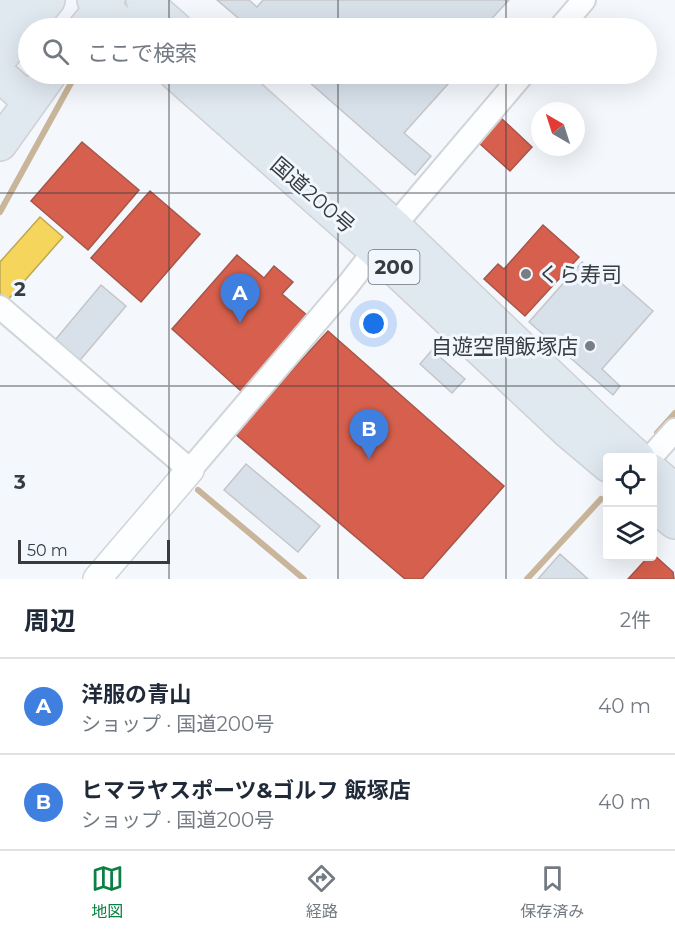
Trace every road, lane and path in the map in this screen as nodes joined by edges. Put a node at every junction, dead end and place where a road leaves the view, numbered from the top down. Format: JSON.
{"nodes":[{"id":1,"x":18,"y":0,"type":"edge"},
{"id":2,"x":48,"y":0,"type":"edge"},
{"id":3,"x":143,"y":0,"type":"edge"},
{"id":4,"x":584,"y":0,"type":"edge"},
{"id":5,"x":97,"y":9,"type":"edge"},
{"id":6,"x":33,"y":18,"type":"edge"},
{"id":7,"x":111,"y":18,"type":"edge"},
{"id":8,"x":164,"y":18,"type":"edge"},
{"id":9,"x":569,"y":18,"type":"edge"},
{"id":10,"x":0,"y":20,"type":"edge"},
{"id":11,"x":18,"y":36,"type":"edge"},
{"id":12,"x":0,"y":58,"type":"edge"},
{"id":13,"x":0,"y":75,"type":"edge"},
{"id":14,"x":42,"y":84,"type":"edge"},
{"id":15,"x":189,"y":84,"type":"edge"},
{"id":16,"x":235,"y":84,"type":"edge"},
{"id":17,"x":515,"y":84,"type":"edge"},
{"id":18,"x":29,"y":101,"type":"junction"},
{"id":19,"x":0,"y":144,"type":"edge"},
{"id":20,"x":385,"y":238,"type":"junction"},
{"id":21,"x":0,"y":307,"type":"edge"},
{"id":22,"x":675,"y":430,"type":"edge"},
{"id":23,"x":633,"y":453,"type":"edge"},
{"id":24,"x":654,"y":453,"type":"edge"},
{"id":25,"x":603,"y":461,"type":"edge"},
{"id":26,"x":190,"y":470,"type":"junction"},
{"id":27,"x":657,"y":475,"type":"edge"},
{"id":28,"x":675,"y":491,"type":"edge"},
{"id":29,"x":657,"y":507,"type":"edge"},
{"id":30,"x":675,"y":522,"type":"edge"},
{"id":31,"x":97,"y":579,"type":"edge"}],
"edges":[{"from":1,"to":10,"type":"highway"},
{"from":2,"to":6,"type":"highway"},
{"from":3,"to":8,"type":"highway"},
{"from":4,"to":9,"type":"street"},
{"from":5,"to":7,"type":"highway"},
{"from":11,"to":12,"type":"highway"},
{"from":13,"to":18,"type":"highway"},
{"from":14,"to":18,"type":"highway"},
{"from":15,"to":20,"type":"highway","name":"国道200号","number":"200"},
{"from":16,"to":20,"type":"highway","name":"国道200号","number":"200"},
{"from":17,"to":20,"type":"street"},
{"from":18,"to":19,"type":"highway"},
{"from":20,"to":23,"type":"highway","name":"国道200号","number":"200"},
{"from":20,"to":25,"type":"highway","name":"国道200号","number":"200"},
{"from":20,"to":26,"type":"street"},
{"from":21,"to":26,"type":"street"},
{"from":22,"to":24,"type":"street"},
{"from":26,"to":31,"type":"street"},
{"from":27,"to":28,"type":"highway"},
{"from":29,"to":30,"type":"highway"}]}
